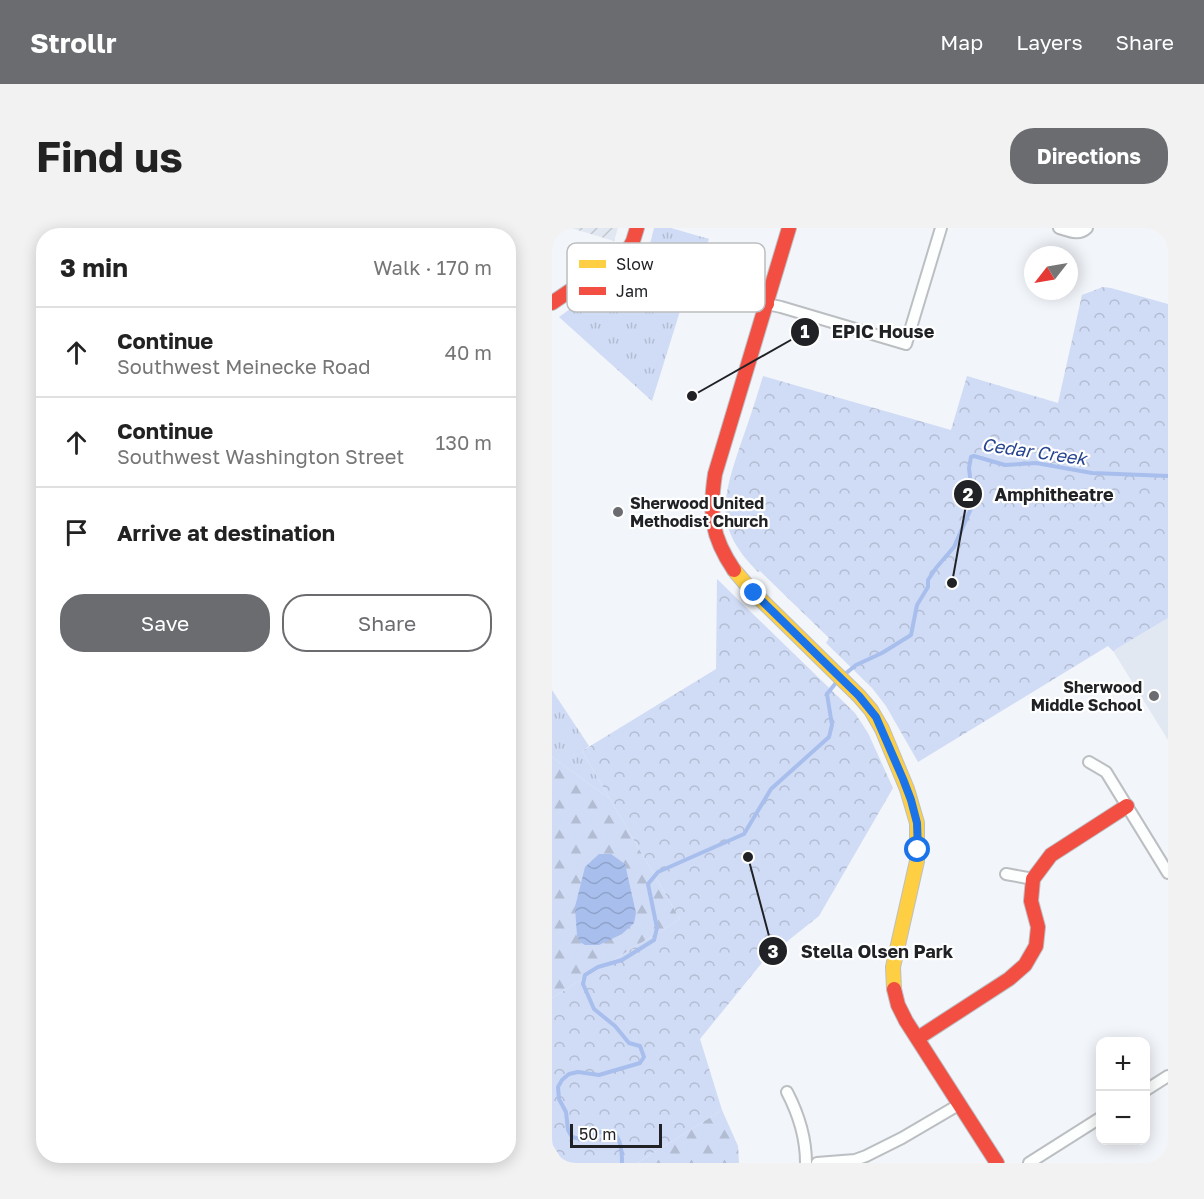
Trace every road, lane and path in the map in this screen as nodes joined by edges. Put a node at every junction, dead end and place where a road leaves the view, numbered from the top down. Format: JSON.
{"nodes":[{"id":1,"x":637,"y":228,"type":"edge"},
{"id":2,"x":789,"y":228,"type":"edge"},
{"id":3,"x":941,"y":228,"type":"edge"},
{"id":4,"x":1059,"y":228,"type":"edge"},
{"id":5,"x":1085,"y":230,"type":"edge"},
{"id":6,"x":632,"y":243,"type":"edge"},
{"id":7,"x":567,"y":293,"type":"edge"},
{"id":8,"x":552,"y":303,"type":"edge"},
{"id":9,"x":767,"y":304,"type":"junction"},
{"id":10,"x":765,"y":311,"type":"edge"},
{"id":11,"x":765,"y":312,"type":"edge"},
{"id":12,"x":1089,"y":762,"type":"dead end"},
{"id":13,"x":1126,"y":806,"type":"junction"},
{"id":14,"x":1168,"y":873,"type":"edge"},
{"id":15,"x":1006,"y":874,"type":"dead end"},
{"id":16,"x":1032,"y":879,"type":"junction"},
{"id":17,"x":918,"y":1038,"type":"junction"},
{"id":18,"x":1168,"y":1076,"type":"edge"},
{"id":19,"x":1150,"y":1087,"type":"edge"},
{"id":20,"x":787,"y":1092,"type":"dead end"},
{"id":21,"x":960,"y":1104,"type":"junction"},
{"id":22,"x":1096,"y":1121,"type":"edge"},
{"id":23,"x":806,"y":1163,"type":"edge"},
{"id":24,"x":817,"y":1163,"type":"edge"},
{"id":25,"x":997,"y":1163,"type":"edge"},
{"id":26,"x":1029,"y":1163,"type":"edge"}],
"edges":[{"from":1,"to":6,"type":"main road"},
{"from":2,"to":9,"type":"main road"},
{"from":3,"to":9,"type":"street"},
{"from":4,"to":5,"type":"street"},
{"from":7,"to":8,"type":"main road"},
{"from":9,"to":10,"type":"main road"},
{"from":11,"to":17,"type":"main road"},
{"from":12,"to":13,"type":"street"},
{"from":13,"to":14,"type":"street"},
{"from":13,"to":16,"type":"main road"},
{"from":15,"to":16,"type":"street"},
{"from":16,"to":17,"type":"main road"},
{"from":17,"to":21,"type":"main road"},
{"from":18,"to":19,"type":"street"},
{"from":20,"to":23,"type":"street"},
{"from":21,"to":24,"type":"street"},
{"from":21,"to":25,"type":"main road"},
{"from":22,"to":26,"type":"street"}]}
